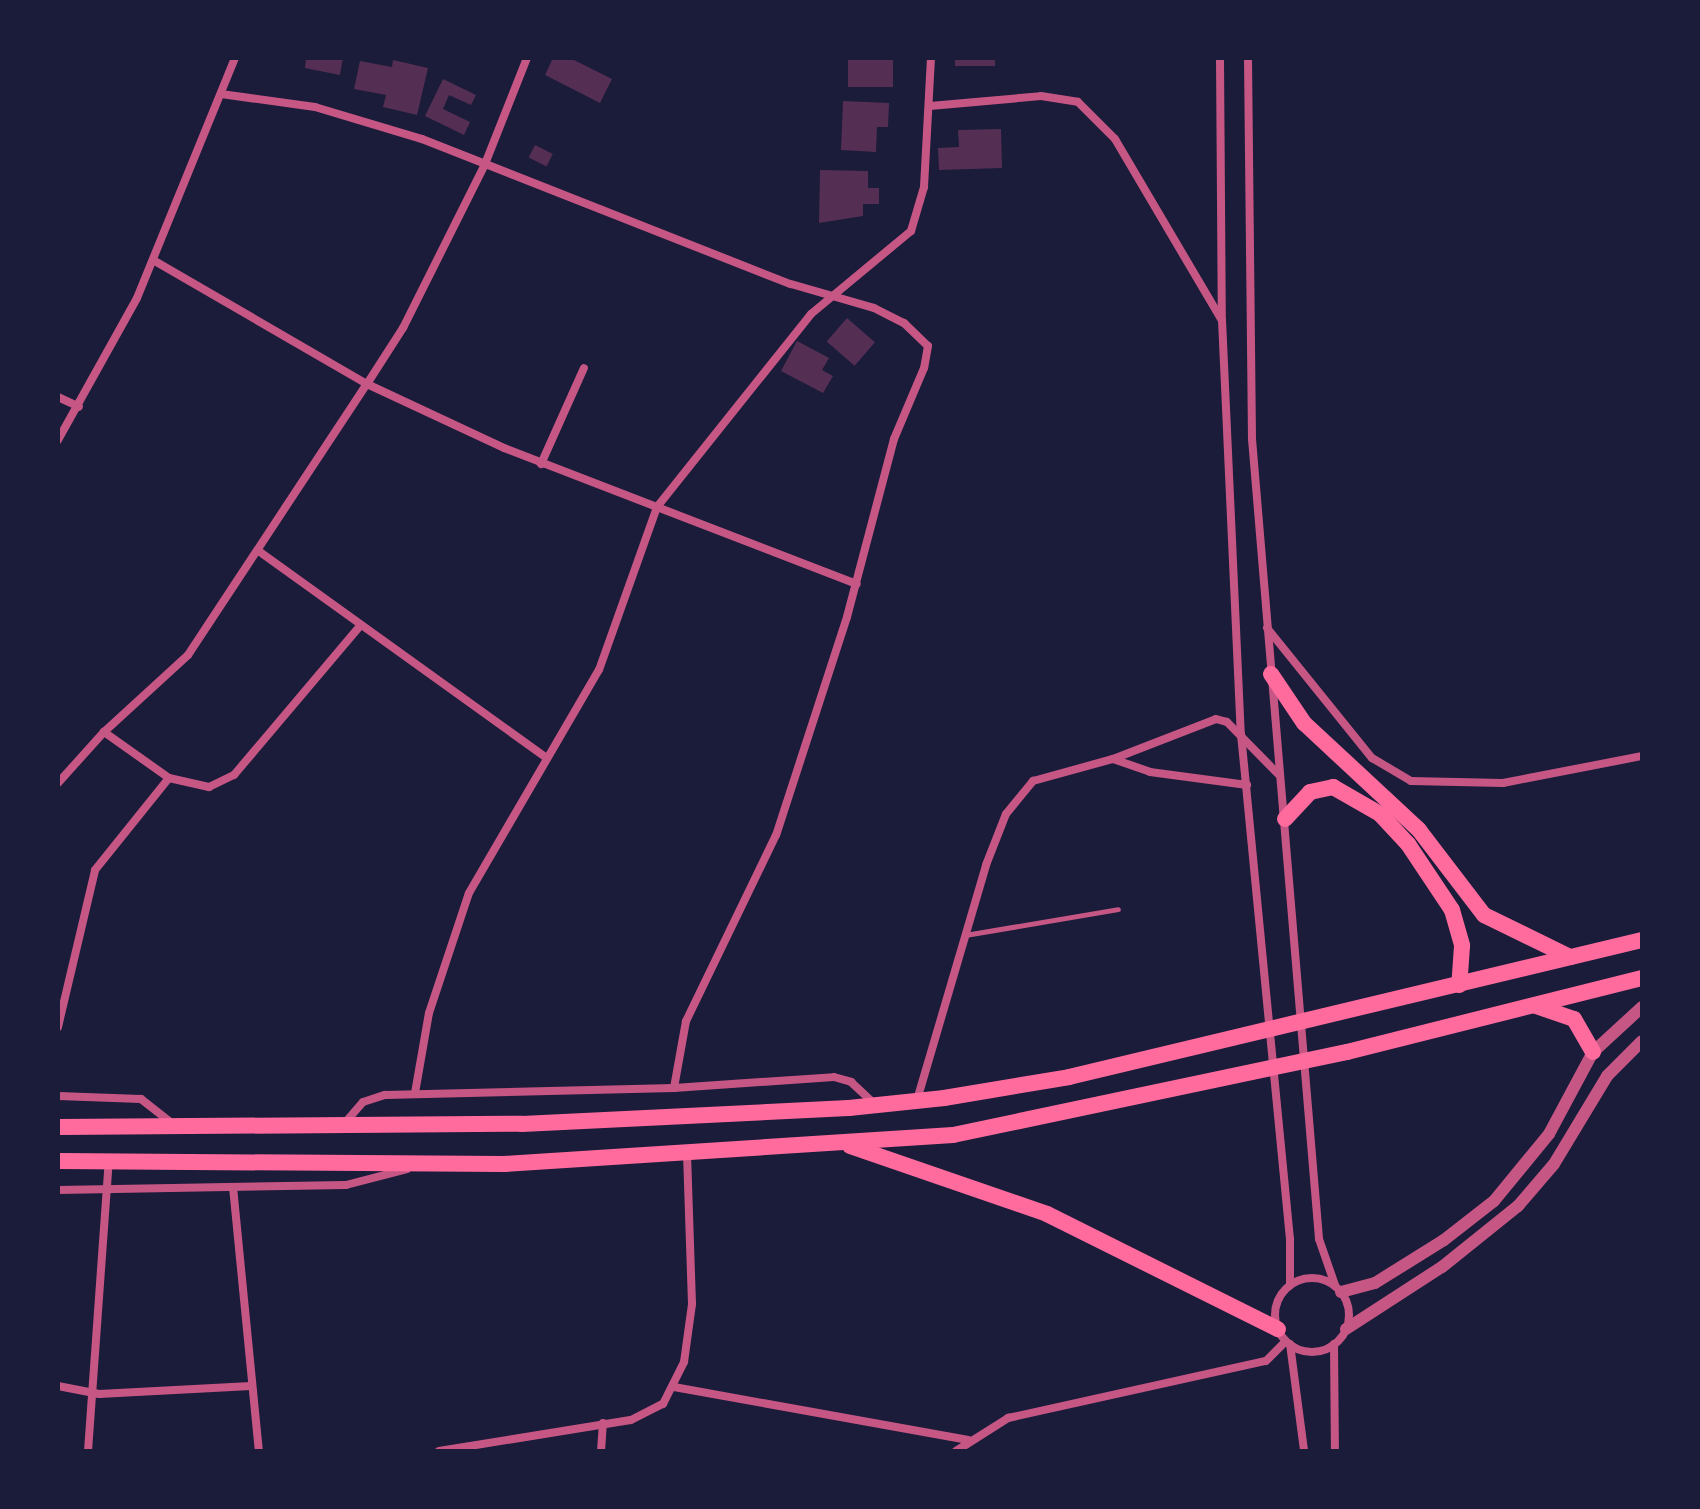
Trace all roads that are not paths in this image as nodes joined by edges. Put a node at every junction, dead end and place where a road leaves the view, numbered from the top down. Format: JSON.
{"nodes":[{"id":1,"x":235,"y":58,"type":"edge"},
{"id":2,"x":527,"y":58,"type":"edge"},
{"id":3,"x":931,"y":58,"type":"edge"},
{"id":4,"x":1220,"y":58,"type":"edge"},
{"id":5,"x":1248,"y":58,"type":"edge"},
{"id":6,"x":221,"y":94,"type":"junction"},
{"id":7,"x":930,"y":106,"type":"junction"},
{"id":8,"x":485,"y":164,"type":"junction"},
{"id":9,"x":153,"y":260,"type":"junction"},
{"id":10,"x":831,"y":296,"type":"junction"},
{"id":11,"x":1222,"y":320,"type":"junction"},
{"id":12,"x":584,"y":368,"type":"dead end"},
{"id":13,"x":367,"y":384,"type":"junction"},
{"id":14,"x":58,"y":397,"type":"edge"},
{"id":15,"x":79,"y":407,"type":"junction"},
{"id":16,"x":58,"y":440,"type":"edge"},
{"id":17,"x":541,"y":464,"type":"junction"},
{"id":18,"x":657,"y":507,"type":"junction"},
{"id":19,"x":260,"y":552,"type":"junction"},
{"id":20,"x":857,"y":584,"type":"junction"},
{"id":21,"x":359,"y":627,"type":"junction"},
{"id":22,"x":1266,"y":627,"type":"junction"},
{"id":23,"x":1271,"y":674,"type":"junction"},
{"id":24,"x":104,"y":732,"type":"junction"},
{"id":25,"x":1241,"y":734,"type":"junction"},
{"id":26,"x":1642,"y":756,"type":"edge"},
{"id":27,"x":547,"y":758,"type":"junction"},
{"id":28,"x":1113,"y":759,"type":"junction"},
{"id":29,"x":1279,"y":775,"type":"junction"},
{"id":30,"x":169,"y":778,"type":"junction"},
{"id":31,"x":58,"y":783,"type":"edge"},
{"id":32,"x":1247,"y":785,"type":"junction"},
{"id":33,"x":1285,"y":819,"type":"junction"},
{"id":34,"x":1118,"y":909,"type":"dead end"},
{"id":35,"x":963,"y":935,"type":"junction"},
{"id":36,"x":1642,"y":940,"type":"edge"},
{"id":37,"x":1570,"y":957,"type":"junction"},
{"id":38,"x":1642,"y":978,"type":"edge"},
{"id":39,"x":1459,"y":985,"type":"junction"},
{"id":40,"x":1531,"y":1004,"type":"junction"},
{"id":41,"x":1642,"y":1007,"type":"edge"},
{"id":42,"x":58,"y":1027,"type":"edge"},
{"id":43,"x":1642,"y":1041,"type":"edge"},
{"id":44,"x":1593,"y":1052,"type":"junction"},
{"id":45,"x":674,"y":1088,"type":"junction"},
{"id":46,"x":415,"y":1093,"type":"junction"},
{"id":47,"x":58,"y":1096,"type":"edge"},
{"id":48,"x":916,"y":1101,"type":"junction"},
{"id":49,"x":876,"y":1105,"type":"junction"},
{"id":50,"x":342,"y":1126,"type":"junction"},
{"id":51,"x":58,"y":1127,"type":"edge"},
{"id":52,"x":178,"y":1129,"type":"junction"},
{"id":53,"x":845,"y":1144,"type":"junction"},
{"id":54,"x":687,"y":1154,"type":"junction"},
{"id":55,"x":58,"y":1161,"type":"edge"},
{"id":56,"x":109,"y":1161,"type":"junction"},
{"id":57,"x":417,"y":1165,"type":"junction"},
{"id":58,"x":233,"y":1187,"type":"junction"},
{"id":59,"x":107,"y":1189,"type":"junction"},
{"id":60,"x":58,"y":1190,"type":"edge"},
{"id":61,"x":1290,"y":1285,"type":"junction"},
{"id":62,"x":1338,"y":1289,"type":"junction"},
{"id":63,"x":1346,"y":1329,"type":"junction"},
{"id":64,"x":1285,"y":1338,"type":"junction"},
{"id":65,"x":1334,"y":1344,"type":"junction"},
{"id":66,"x":58,"y":1386,"type":"edge"},
{"id":67,"x":251,"y":1386,"type":"junction"},
{"id":68,"x":674,"y":1387,"type":"junction"},
{"id":69,"x":91,"y":1393,"type":"junction"},
{"id":70,"x":603,"y":1423,"type":"junction"},
{"id":71,"x":968,"y":1440,"type":"junction"},
{"id":72,"x":88,"y":1451,"type":"edge"},
{"id":73,"x":259,"y":1451,"type":"edge"},
{"id":74,"x":439,"y":1451,"type":"edge"},
{"id":75,"x":601,"y":1451,"type":"edge"},
{"id":76,"x":956,"y":1451,"type":"edge"},
{"id":77,"x":1304,"y":1451,"type":"edge"},
{"id":78,"x":1335,"y":1451,"type":"edge"}],
"edges":[{"from":1,"to":6,"type":"street"},
{"from":2,"to":8,"type":"street"},
{"from":3,"to":7,"type":"street"},
{"from":4,"to":11,"type":"street"},
{"from":5,"to":22,"type":"street"},
{"from":6,"to":8,"type":"street"},
{"from":6,"to":9,"type":"street"},
{"from":7,"to":10,"type":"street"},
{"from":7,"to":11,"type":"street"},
{"from":8,"to":10,"type":"street"},
{"from":8,"to":13,"type":"street"},
{"from":9,"to":13,"type":"street"},
{"from":9,"to":15,"type":"street"},
{"from":10,"to":18,"type":"street"},
{"from":10,"to":20,"type":"street"},
{"from":11,"to":25,"type":"street"},
{"from":12,"to":17,"type":"street"},
{"from":13,"to":17,"type":"street"},
{"from":13,"to":19,"type":"street"},
{"from":14,"to":15,"type":"street"},
{"from":15,"to":16,"type":"street"},
{"from":17,"to":18,"type":"street"},
{"from":18,"to":20,"type":"street"},
{"from":18,"to":27,"type":"street"},
{"from":19,"to":21,"type":"street"},
{"from":19,"to":24,"type":"street"},
{"from":20,"to":45,"type":"street"},
{"from":21,"to":27,"type":"street"},
{"from":21,"to":30,"type":"street"},
{"from":22,"to":23,"type":"street"},
{"from":22,"to":26,"type":"street"},
{"from":23,"to":29,"type":"street"},
{"from":23,"to":37,"type":"highway"},
{"from":24,"to":30,"type":"street"},
{"from":24,"to":31,"type":"street"},
{"from":25,"to":28,"type":"street"},
{"from":25,"to":29,"type":"street"},
{"from":25,"to":32,"type":"street"},
{"from":27,"to":46,"type":"street"},
{"from":28,"to":32,"type":"street"},
{"from":28,"to":35,"type":"street"},
{"from":29,"to":33,"type":"street"},
{"from":30,"to":42,"type":"street"},
{"from":32,"to":61,"type":"street"},
{"from":33,"to":39,"type":"highway"},
{"from":33,"to":62,"type":"street"},
{"from":34,"to":35,"type":"lane"},
{"from":35,"to":48,"type":"street"},
{"from":36,"to":37,"type":"highway"},
{"from":37,"to":39,"type":"highway"},
{"from":38,"to":40,"type":"highway"},
{"from":39,"to":48,"type":"highway"},
{"from":40,"to":44,"type":"highway"},
{"from":40,"to":53,"type":"highway"},
{"from":41,"to":44,"type":"street"},
{"from":43,"to":63,"type":"street"},
{"from":44,"to":62,"type":"street"},
{"from":45,"to":46,"type":"street"},
{"from":45,"to":49,"type":"street"},
{"from":46,"to":50,"type":"street"},
{"from":47,"to":52,"type":"street"},
{"from":48,"to":49,"type":"highway"},
{"from":49,"to":50,"type":"highway"},
{"from":50,"to":52,"type":"highway"},
{"from":51,"to":52,"type":"highway"},
{"from":53,"to":54,"type":"highway"},
{"from":53,"to":64,"type":"highway"},
{"from":54,"to":57,"type":"highway"},
{"from":54,"to":68,"type":"street"},
{"from":55,"to":56,"type":"highway"},
{"from":56,"to":57,"type":"highway"},
{"from":56,"to":59,"type":"street"},
{"from":57,"to":58,"type":"street"},
{"from":58,"to":59,"type":"street"},
{"from":58,"to":67,"type":"street"},
{"from":59,"to":60,"type":"street"},
{"from":59,"to":69,"type":"street"},
{"from":61,"to":62,"type":"street"},
{"from":61,"to":64,"type":"street"},
{"from":62,"to":63,"type":"street"},
{"from":63,"to":65,"type":"street"},
{"from":64,"to":65,"type":"street"},
{"from":64,"to":71,"type":"street"},
{"from":64,"to":77,"type":"street"},
{"from":65,"to":78,"type":"street"},
{"from":66,"to":69,"type":"street"},
{"from":67,"to":69,"type":"street"},
{"from":67,"to":73,"type":"street"},
{"from":68,"to":70,"type":"street"},
{"from":68,"to":71,"type":"street"},
{"from":69,"to":72,"type":"street"},
{"from":70,"to":74,"type":"street"},
{"from":70,"to":75,"type":"street"},
{"from":71,"to":76,"type":"street"}]}
